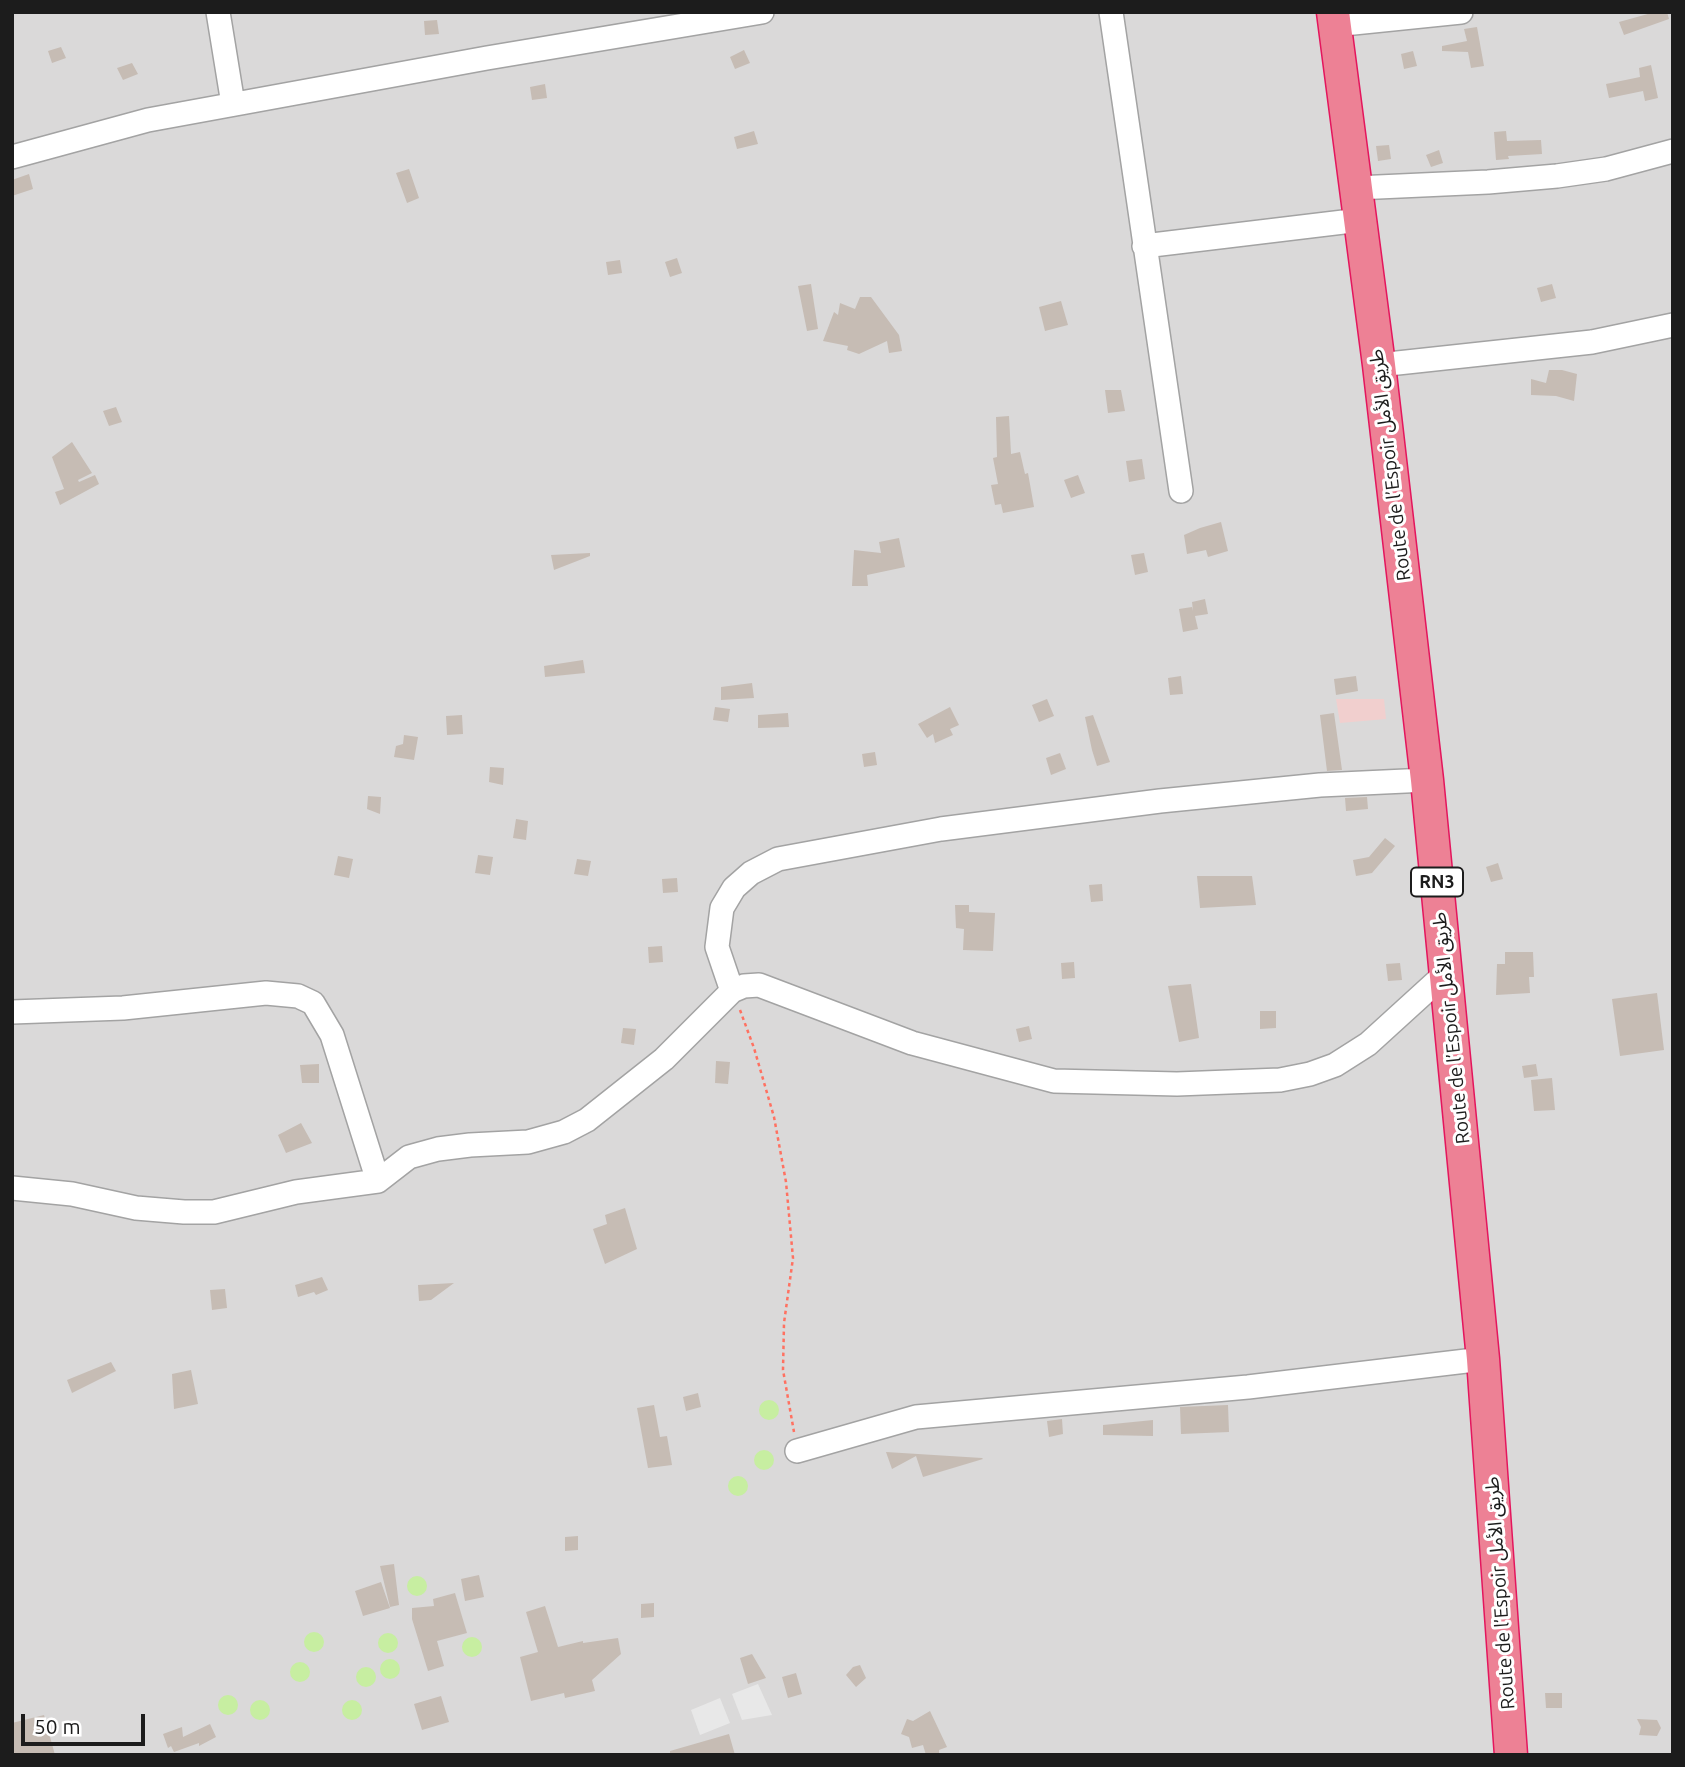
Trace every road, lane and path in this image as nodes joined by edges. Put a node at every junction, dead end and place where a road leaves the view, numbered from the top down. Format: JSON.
{"nodes":[{"id":1,"x":218,"y":12,"type":"edge"},
{"id":2,"x":762,"y":12,"type":"edge"},
{"id":3,"x":1111,"y":12,"type":"edge"},
{"id":4,"x":1461,"y":12,"type":"edge"},
{"id":5,"x":1334,"y":19,"type":"edge"},
{"id":6,"x":233,"y":104,"type":"junction"},
{"id":7,"x":1673,"y":151,"type":"edge"},
{"id":8,"x":12,"y":157,"type":"edge"},
{"id":9,"x":1356,"y":188,"type":"junction"},
{"id":10,"x":1360,"y":220,"type":"junction"},
{"id":11,"x":1144,"y":246,"type":"junction"},
{"id":12,"x":1673,"y":325,"type":"edge"},
{"id":13,"x":1379,"y":365,"type":"junction"},
{"id":14,"x":1181,"y":491,"type":"dead end"},
{"id":15,"x":1427,"y":780,"type":"junction"},
{"id":16,"x":1446,"y":973,"type":"junction"},
{"id":17,"x":732,"y":990,"type":"junction"},
{"id":18,"x":12,"y":1012,"type":"edge"},
{"id":19,"x":378,"y":1181,"type":"junction"},
{"id":20,"x":12,"y":1188,"type":"edge"},
{"id":21,"x":1483,"y":1359,"type":"junction"},
{"id":22,"x":797,"y":1451,"type":"joint"},
{"id":23,"x":1511,"y":1755,"type":"edge"}],
"edges":[{"from":1,"to":6,"type":"street"},
{"from":2,"to":6,"type":"street"},
{"from":3,"to":11,"type":"street"},
{"from":4,"to":5,"type":"street"},
{"from":5,"to":9,"type":"highway","name":"Route de l’Espoir طريق الأمل","number":"RN3"},
{"from":6,"to":8,"type":"street"},
{"from":7,"to":9,"type":"street"},
{"from":9,"to":10,"type":"highway","name":"Route de l’Espoir طريق الأمل","number":"RN3"},
{"from":10,"to":11,"type":"street"},
{"from":10,"to":13,"type":"highway","name":"Route de l’Espoir طريق الأمل","number":"RN3"},
{"from":11,"to":14,"type":"street"},
{"from":12,"to":13,"type":"street"},
{"from":13,"to":15,"type":"highway","name":"Route de l’Espoir طريق الأمل","number":"RN3"},
{"from":15,"to":16,"type":"highway","name":"Route de l’Espoir طريق الأمل","number":"RN3"},
{"from":15,"to":17,"type":"street"},
{"from":16,"to":17,"type":"street"},
{"from":16,"to":21,"type":"highway","name":"Route de l’Espoir طريق الأمل","number":"RN3"},
{"from":17,"to":19,"type":"street"},
{"from":17,"to":22,"type":"path"},
{"from":18,"to":19,"type":"street"},
{"from":19,"to":20,"type":"street"},
{"from":21,"to":22,"type":"street"},
{"from":21,"to":23,"type":"highway","name":"Route de l’Espoir طريق الأمل","number":"RN3"}]}
